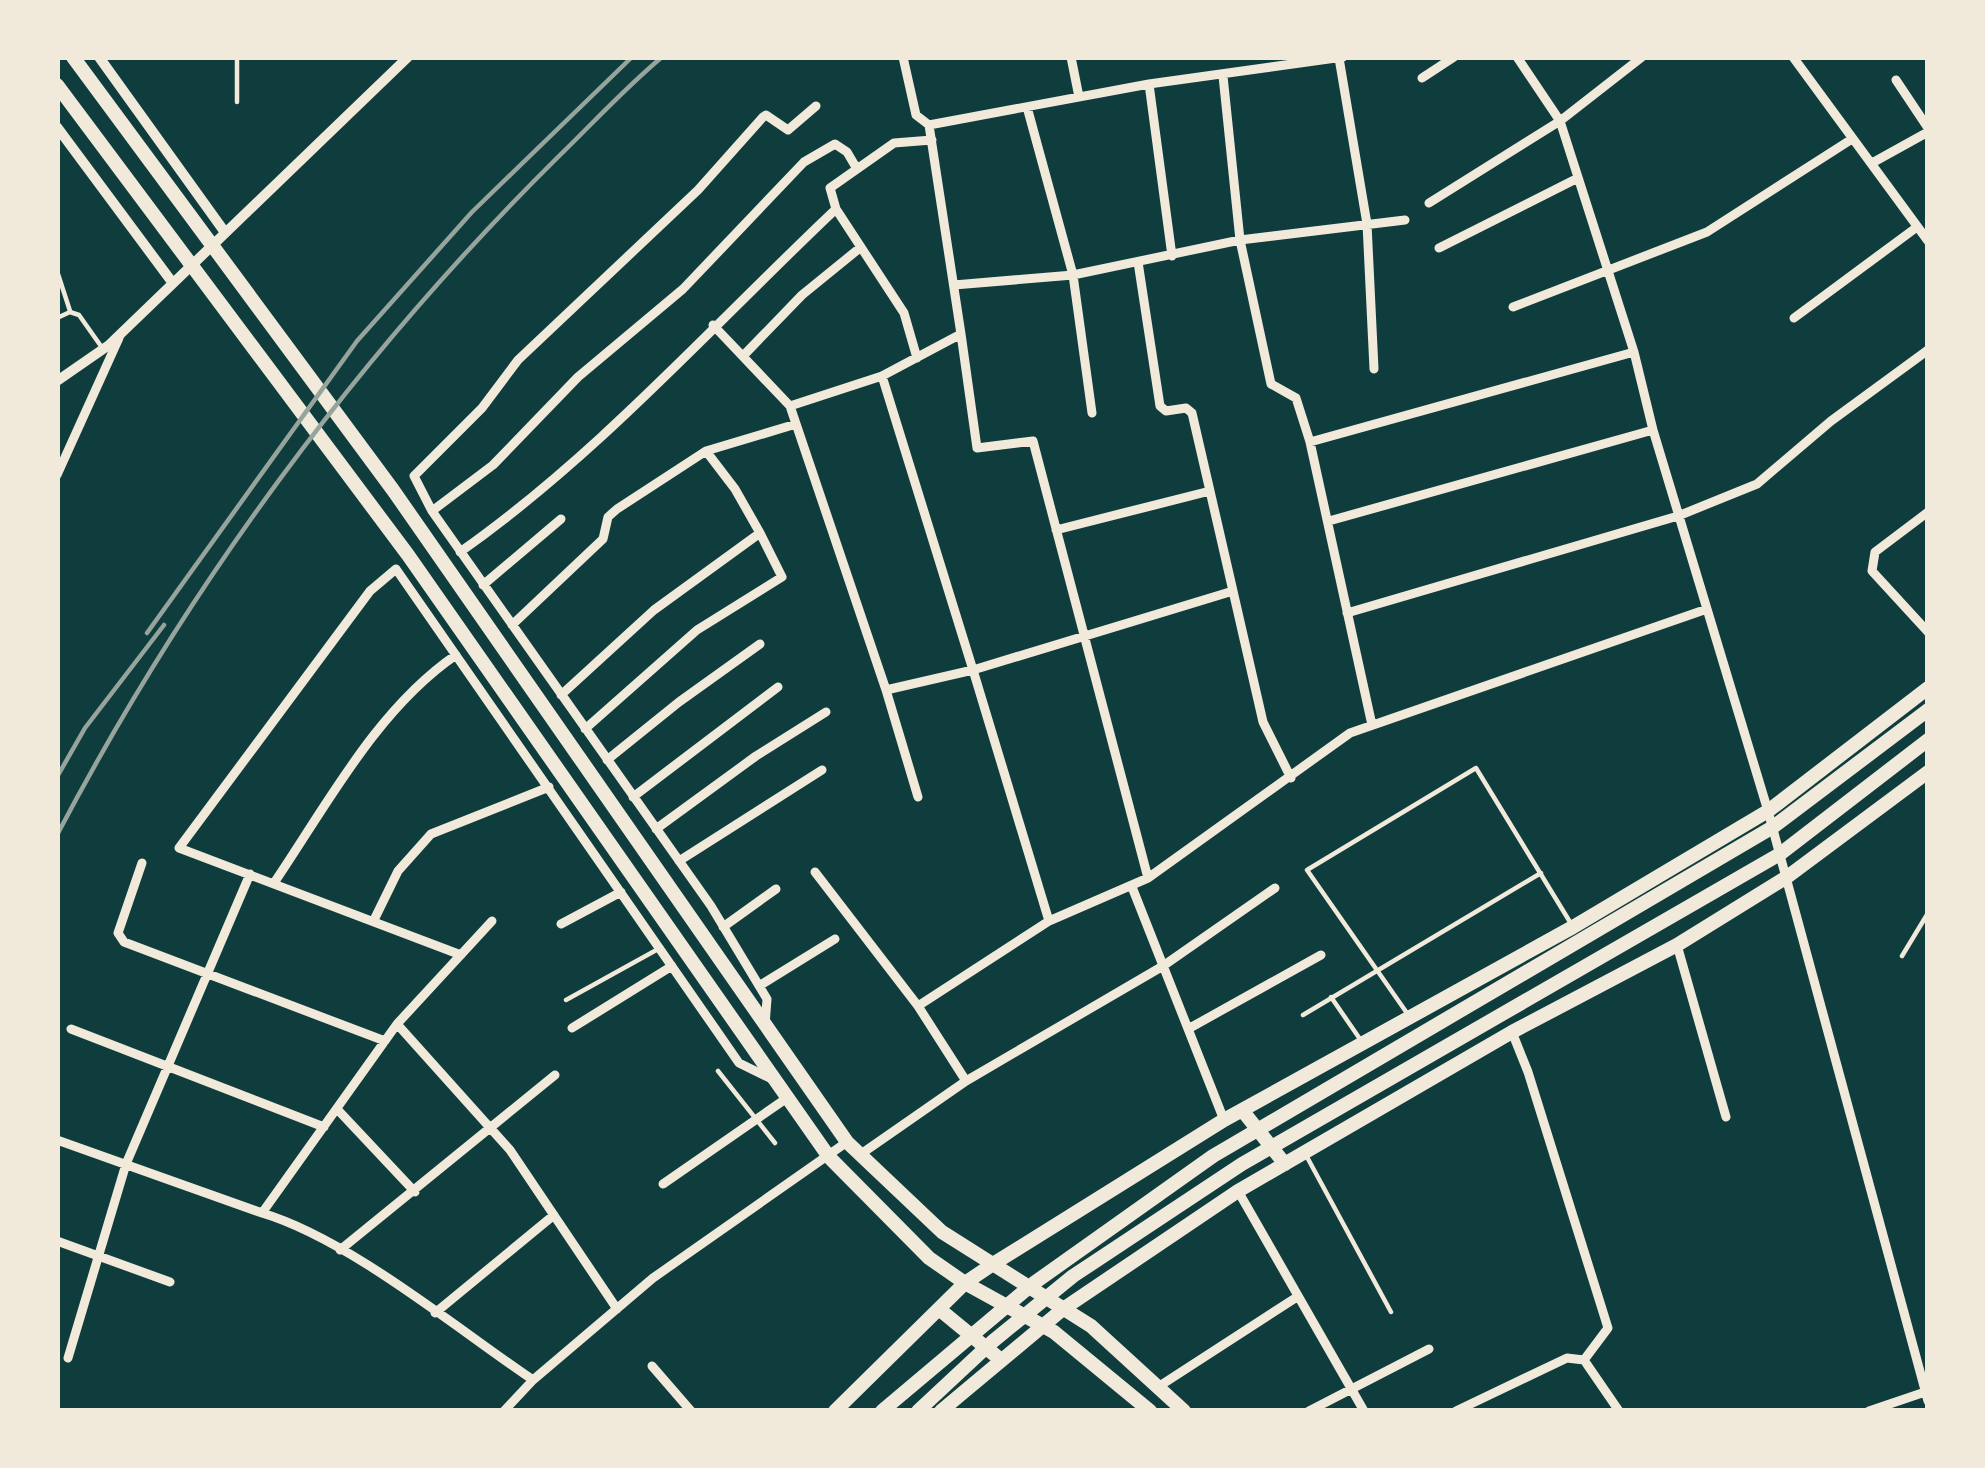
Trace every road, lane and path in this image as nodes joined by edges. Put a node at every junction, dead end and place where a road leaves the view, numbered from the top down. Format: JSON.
{"nodes":[{"id":1,"x":73,"y":57,"type":"edge"},
{"id":2,"x":99,"y":57,"type":"edge"},
{"id":3,"x":237,"y":57,"type":"edge"},
{"id":4,"x":408,"y":57,"type":"edge"},
{"id":5,"x":902,"y":57,"type":"edge"},
{"id":6,"x":1071,"y":57,"type":"edge"},
{"id":7,"x":1454,"y":57,"type":"edge"},
{"id":8,"x":1517,"y":57,"type":"edge"},
{"id":9,"x":1642,"y":57,"type":"edge"},
{"id":10,"x":1793,"y":57,"type":"edge"},
{"id":11,"x":1341,"y":58,"type":"edge"},
{"id":12,"x":1222,"y":76,"type":"junction"},
{"id":13,"x":1423,"y":78,"type":"dead end"},
{"id":14,"x":1896,"y":80,"type":"dead end"},
{"id":15,"x":1149,"y":84,"type":"junction"},
{"id":16,"x":57,"y":85,"type":"edge"},
{"id":17,"x":1079,"y":97,"type":"junction"},
{"id":18,"x":237,"y":102,"type":"dead end"},
{"id":19,"x":816,"y":106,"type":"dead end"},
{"id":20,"x":1028,"y":107,"type":"junction"},
{"id":21,"x":1560,"y":121,"type":"junction"},
{"id":22,"x":929,"y":125,"type":"junction"},
{"id":23,"x":57,"y":128,"type":"edge"},
{"id":24,"x":1928,"y":130,"type":"edge"},
{"id":25,"x":1852,"y":139,"type":"junction"},
{"id":26,"x":932,"y":140,"type":"junction"},
{"id":27,"x":1872,"y":163,"type":"junction"},
{"id":28,"x":857,"y":169,"type":"junction"},
{"id":29,"x":1578,"y":178,"type":"junction"},
{"id":30,"x":1429,"y":202,"type":"dead end"},
{"id":31,"x":836,"y":209,"type":"junction"},
{"id":32,"x":1405,"y":220,"type":"dead end"},
{"id":33,"x":1367,"y":224,"type":"junction"},
{"id":34,"x":1917,"y":227,"type":"junction"},
{"id":35,"x":224,"y":230,"type":"junction"},
{"id":36,"x":1240,"y":240,"type":"junction"},
{"id":37,"x":1928,"y":241,"type":"edge"},
{"id":38,"x":861,"y":247,"type":"junction"},
{"id":39,"x":1439,"y":248,"type":"dead end"},
{"id":40,"x":1172,"y":256,"type":"junction"},
{"id":41,"x":1138,"y":262,"type":"junction"},
{"id":42,"x":57,"y":271,"type":"edge"},
{"id":43,"x":1607,"y":271,"type":"junction"},
{"id":44,"x":1073,"y":275,"type":"junction"},
{"id":45,"x":172,"y":282,"type":"junction"},
{"id":46,"x":954,"y":285,"type":"junction"},
{"id":47,"x":1513,"y":307,"type":"dead end"},
{"id":48,"x":70,"y":312,"type":"junction"},
{"id":49,"x":57,"y":318,"type":"edge"},
{"id":50,"x":1793,"y":318,"type":"dead end"},
{"id":51,"x":713,"y":325,"type":"junction"},
{"id":52,"x":122,"y":332,"type":"junction"},
{"id":53,"x":961,"y":334,"type":"junction"},
{"id":54,"x":103,"y":350,"type":"junction"},
{"id":55,"x":1928,"y":350,"type":"edge"},
{"id":56,"x":1634,"y":352,"type":"junction"},
{"id":57,"x":743,"y":356,"type":"junction"},
{"id":58,"x":917,"y":358,"type":"junction"},
{"id":59,"x":1374,"y":369,"type":"dead end"},
{"id":60,"x":882,"y":376,"type":"junction"},
{"id":61,"x":57,"y":381,"type":"edge"},
{"id":62,"x":790,"y":406,"type":"junction"},
{"id":63,"x":1092,"y":413,"type":"dead end"},
{"id":64,"x":796,"y":424,"type":"junction"},
{"id":65,"x":1653,"y":430,"type":"junction"},
{"id":66,"x":1310,"y":442,"type":"junction"},
{"id":67,"x":706,"y":452,"type":"junction"},
{"id":68,"x":57,"y":475,"type":"edge"},
{"id":69,"x":1210,"y":490,"type":"junction"},
{"id":70,"x":432,"y":511,"type":"junction"},
{"id":71,"x":1928,"y":512,"type":"edge"},
{"id":72,"x":1678,"y":516,"type":"junction"},
{"id":73,"x":561,"y":519,"type":"dead end"},
{"id":74,"x":1328,"y":521,"type":"junction"},
{"id":75,"x":1056,"y":530,"type":"junction"},
{"id":76,"x":760,"y":533,"type":"junction"},
{"id":77,"x":460,"y":552,"type":"junction"},
{"id":78,"x":484,"y":585,"type":"junction"},
{"id":79,"x":1233,"y":591,"type":"junction"},
{"id":80,"x":1707,"y":609,"type":"junction"},
{"id":81,"x":1347,"y":613,"type":"junction"},
{"id":82,"x":512,"y":625,"type":"junction"},
{"id":83,"x":1928,"y":632,"type":"edge"},
{"id":84,"x":1083,"y":637,"type":"junction"},
{"id":85,"x":760,"y":644,"type":"dead end"},
{"id":86,"x":457,"y":655,"type":"junction"},
{"id":87,"x":973,"y":670,"type":"junction"},
{"id":88,"x":778,"y":687,"type":"dead end"},
{"id":89,"x":1928,"y":688,"type":"edge"},
{"id":90,"x":886,"y":690,"type":"junction"},
{"id":91,"x":561,"y":695,"type":"junction"},
{"id":92,"x":1928,"y":710,"type":"edge"},
{"id":93,"x":826,"y":712,"type":"dead end"},
{"id":94,"x":1372,"y":725,"type":"junction"},
{"id":95,"x":585,"y":729,"type":"junction"},
{"id":96,"x":1928,"y":740,"type":"edge"},
{"id":97,"x":608,"y":760,"type":"junction"},
{"id":98,"x":822,"y":770,"type":"dead end"},
{"id":99,"x":1928,"y":772,"type":"edge"},
{"id":100,"x":1291,"y":778,"type":"junction"},
{"id":101,"x":549,"y":787,"type":"junction"},
{"id":102,"x":633,"y":797,"type":"junction"},
{"id":103,"x":918,"y":797,"type":"dead end"},
{"id":104,"x":1768,"y":811,"type":"junction"},
{"id":105,"x":656,"y":829,"type":"junction"},
{"id":106,"x":679,"y":861,"type":"junction"},
{"id":107,"x":142,"y":862,"type":"dead end"},
{"id":108,"x":815,"y":872,"type":"dead end"},
{"id":109,"x":1540,"y":873,"type":"junction"},
{"id":110,"x":250,"y":874,"type":"junction"},
{"id":111,"x":1148,"y":878,"type":"junction"},
{"id":112,"x":1787,"y":878,"type":"junction"},
{"id":113,"x":274,"y":884,"type":"junction"},
{"id":114,"x":1132,"y":887,"type":"junction"},
{"id":115,"x":1275,"y":888,"type":"dead end"},
{"id":116,"x":776,"y":889,"type":"dead end"},
{"id":117,"x":621,"y":892,"type":"junction"},
{"id":118,"x":1928,"y":913,"type":"edge"},
{"id":119,"x":374,"y":920,"type":"junction"},
{"id":120,"x":492,"y":920,"type":"dead end"},
{"id":121,"x":1049,"y":921,"type":"junction"},
{"id":122,"x":561,"y":924,"type":"dead end"},
{"id":123,"x":724,"y":927,"type":"junction"},
{"id":124,"x":1573,"y":927,"type":"junction"},
{"id":125,"x":835,"y":939,"type":"dead end"},
{"id":126,"x":1677,"y":945,"type":"junction"},
{"id":127,"x":660,"y":948,"type":"junction"},
{"id":128,"x":460,"y":955,"type":"junction"},
{"id":129,"x":1321,"y":955,"type":"dead end"},
{"id":130,"x":1902,"y":956,"type":"dead end"},
{"id":131,"x":672,"y":966,"type":"junction"},
{"id":132,"x":1163,"y":966,"type":"junction"},
{"id":133,"x":1378,"y":969,"type":"junction"},
{"id":134,"x":205,"y":975,"type":"junction"},
{"id":135,"x":759,"y":986,"type":"junction"},
{"id":136,"x":1331,"y":998,"type":"junction"},
{"id":137,"x":566,"y":1000,"type":"dead end"},
{"id":138,"x":918,"y":1006,"type":"junction"},
{"id":139,"x":1304,"y":1015,"type":"dead end"},
{"id":140,"x":1409,"y":1016,"type":"junction"},
{"id":141,"x":397,"y":1024,"type":"junction"},
{"id":142,"x":765,"y":1024,"type":"junction"},
{"id":143,"x":572,"y":1028,"type":"dead end"},
{"id":144,"x":71,"y":1029,"type":"dead end"},
{"id":145,"x":1188,"y":1029,"type":"junction"},
{"id":146,"x":1512,"y":1032,"type":"junction"},
{"id":147,"x":386,"y":1041,"type":"junction"},
{"id":148,"x":1362,"y":1042,"type":"junction"},
{"id":149,"x":166,"y":1066,"type":"junction"},
{"id":150,"x":718,"y":1071,"type":"dead end"},
{"id":151,"x":555,"y":1075,"type":"dead end"},
{"id":152,"x":774,"y":1080,"type":"junction"},
{"id":153,"x":966,"y":1081,"type":"junction"},
{"id":154,"x":787,"y":1098,"type":"junction"},
{"id":155,"x":337,"y":1108,"type":"junction"},
{"id":156,"x":1241,"y":1110,"type":"junction"},
{"id":157,"x":1726,"y":1117,"type":"dead end"},
{"id":158,"x":757,"y":1119,"type":"junction"},
{"id":159,"x":1224,"y":1120,"type":"junction"},
{"id":160,"x":324,"y":1127,"type":"junction"},
{"id":161,"x":491,"y":1128,"type":"junction"},
{"id":162,"x":57,"y":1139,"type":"edge"},
{"id":163,"x":848,"y":1142,"type":"junction"},
{"id":164,"x":775,"y":1144,"type":"dead end"},
{"id":165,"x":1304,"y":1153,"type":"junction"},
{"id":166,"x":861,"y":1154,"type":"junction"},
{"id":167,"x":829,"y":1157,"type":"junction"},
{"id":168,"x":126,"y":1164,"type":"junction"},
{"id":169,"x":1285,"y":1164,"type":"junction"},
{"id":170,"x":663,"y":1184,"type":"dead end"},
{"id":171,"x":1238,"y":1191,"type":"junction"},
{"id":172,"x":415,"y":1192,"type":"junction"},
{"id":173,"x":262,"y":1213,"type":"junction"},
{"id":174,"x":554,"y":1215,"type":"junction"},
{"id":175,"x":57,"y":1241,"type":"edge"},
{"id":176,"x":340,"y":1250,"type":"junction"},
{"id":177,"x":99,"y":1256,"type":"junction"},
{"id":178,"x":993,"y":1264,"type":"junction"},
{"id":179,"x":170,"y":1282,"type":"dead end"},
{"id":180,"x":964,"y":1283,"type":"junction"},
{"id":181,"x":1297,"y":1297,"type":"junction"},
{"id":182,"x":617,"y":1309,"type":"junction"},
{"id":183,"x":939,"y":1309,"type":"junction"},
{"id":184,"x":1063,"y":1309,"type":"junction"},
{"id":185,"x":1391,"y":1312,"type":"dead end"},
{"id":186,"x":435,"y":1313,"type":"junction"},
{"id":187,"x":1042,"y":1326,"type":"junction"},
{"id":188,"x":57,"y":1337,"type":"edge"},
{"id":189,"x":74,"y":1340,"type":"junction"},
{"id":190,"x":1429,"y":1349,"type":"dead end"},
{"id":191,"x":68,"y":1358,"type":"dead end"},
{"id":192,"x":1001,"y":1360,"type":"junction"},
{"id":193,"x":1583,"y":1360,"type":"junction"},
{"id":194,"x":652,"y":1366,"type":"dead end"},
{"id":195,"x":532,"y":1380,"type":"junction"},
{"id":196,"x":1157,"y":1387,"type":"junction"},
{"id":197,"x":1350,"y":1389,"type":"junction"},
{"id":198,"x":1927,"y":1396,"type":"edge"},
{"id":199,"x":504,"y":1411,"type":"edge"},
{"id":200,"x":691,"y":1411,"type":"edge"},
{"id":201,"x":835,"y":1411,"type":"edge"},
{"id":202,"x":882,"y":1411,"type":"edge"},
{"id":203,"x":918,"y":1411,"type":"edge"},
{"id":204,"x":941,"y":1411,"type":"edge"},
{"id":205,"x":1150,"y":1411,"type":"edge"},
{"id":206,"x":1184,"y":1411,"type":"edge"},
{"id":207,"x":1309,"y":1411,"type":"edge"},
{"id":208,"x":1364,"y":1411,"type":"edge"},
{"id":209,"x":1456,"y":1411,"type":"edge"},
{"id":210,"x":1619,"y":1411,"type":"edge"},
{"id":211,"x":1870,"y":1411,"type":"edge"}],
"edges":[{"from":1,"to":142,"type":"main road"},
{"from":2,"to":35,"type":"street"},
{"from":3,"to":18,"type":"lane"},
{"from":4,"to":35,"type":"street"},
{"from":5,"to":22,"type":"street"},
{"from":6,"to":17,"type":"street"},
{"from":7,"to":13,"type":"street"},
{"from":8,"to":21,"type":"street"},
{"from":9,"to":21,"type":"street"},
{"from":10,"to":25,"type":"street"},
{"from":11,"to":12,"type":"street"},
{"from":11,"to":33,"type":"street"},
{"from":12,"to":15,"type":"street"},
{"from":12,"to":36,"type":"street"},
{"from":14,"to":24,"type":"street"},
{"from":15,"to":17,"type":"street"},
{"from":15,"to":40,"type":"street"},
{"from":16,"to":152,"type":"main road"},
{"from":17,"to":20,"type":"street"},
{"from":19,"to":70,"type":"street"},
{"from":20,"to":22,"type":"street"},
{"from":20,"to":44,"type":"street"},
{"from":21,"to":29,"type":"street"},
{"from":21,"to":30,"type":"street"},
{"from":22,"to":26,"type":"street"},
{"from":23,"to":45,"type":"street"},
{"from":24,"to":27,"type":"street"},
{"from":25,"to":27,"type":"street"},
{"from":25,"to":43,"type":"street"},
{"from":26,"to":28,"type":"street"},
{"from":26,"to":46,"type":"street"},
{"from":27,"to":34,"type":"street"},
{"from":28,"to":31,"type":"street"},
{"from":28,"to":70,"type":"street"},
{"from":29,"to":39,"type":"street"},
{"from":29,"to":43,"type":"street"},
{"from":31,"to":38,"type":"street"},
{"from":31,"to":51,"type":"street"},
{"from":32,"to":33,"type":"street"},
{"from":33,"to":36,"type":"street"},
{"from":33,"to":59,"type":"street"},
{"from":34,"to":37,"type":"street"},
{"from":34,"to":50,"type":"street"},
{"from":35,"to":45,"type":"street"},
{"from":36,"to":40,"type":"street"},
{"from":36,"to":66,"type":"street"},
{"from":38,"to":57,"type":"street"},
{"from":38,"to":58,"type":"street"},
{"from":40,"to":41,"type":"street"},
{"from":41,"to":44,"type":"street"},
{"from":41,"to":69,"type":"street"},
{"from":42,"to":48,"type":"lane"},
{"from":43,"to":47,"type":"street"},
{"from":43,"to":56,"type":"street"},
{"from":44,"to":46,"type":"street"},
{"from":44,"to":63,"type":"street"},
{"from":45,"to":52,"type":"street"},
{"from":46,"to":53,"type":"street"},
{"from":48,"to":49,"type":"lane"},
{"from":48,"to":54,"type":"lane"},
{"from":51,"to":57,"type":"street"},
{"from":51,"to":77,"type":"street"},
{"from":52,"to":54,"type":"street"},
{"from":52,"to":68,"type":"street"},
{"from":53,"to":58,"type":"street"},
{"from":53,"to":75,"type":"street"},
{"from":54,"to":61,"type":"street"},
{"from":55,"to":72,"type":"street"},
{"from":56,"to":65,"type":"street"},
{"from":56,"to":66,"type":"street"},
{"from":57,"to":62,"type":"street"},
{"from":58,"to":60,"type":"street"},
{"from":60,"to":62,"type":"street"},
{"from":60,"to":87,"type":"street"},
{"from":62,"to":64,"type":"street"},
{"from":64,"to":67,"type":"street"},
{"from":64,"to":90,"type":"street"},
{"from":65,"to":72,"type":"street"},
{"from":65,"to":74,"type":"street"},
{"from":66,"to":74,"type":"street"},
{"from":67,"to":76,"type":"street"},
{"from":67,"to":82,"type":"street"},
{"from":69,"to":75,"type":"street"},
{"from":69,"to":79,"type":"street"},
{"from":70,"to":77,"type":"street"},
{"from":71,"to":83,"type":"street"},
{"from":72,"to":80,"type":"street"},
{"from":72,"to":81,"type":"street"},
{"from":73,"to":78,"type":"street"},
{"from":74,"to":81,"type":"street"},
{"from":75,"to":84,"type":"street"},
{"from":76,"to":91,"type":"street"},
{"from":76,"to":95,"type":"street"},
{"from":77,"to":78,"type":"street"},
{"from":78,"to":82,"type":"street"},
{"from":79,"to":84,"type":"street"},
{"from":79,"to":100,"type":"street"},
{"from":80,"to":94,"type":"street"},
{"from":80,"to":104,"type":"street"},
{"from":81,"to":94,"type":"street"},
{"from":82,"to":91,"type":"street"},
{"from":84,"to":87,"type":"street"},
{"from":84,"to":111,"type":"street"},
{"from":85,"to":97,"type":"street"},
{"from":86,"to":101,"type":"street"},
{"from":86,"to":110,"type":"street"},
{"from":86,"to":113,"type":"street"},
{"from":87,"to":90,"type":"street"},
{"from":87,"to":121,"type":"street"},
{"from":88,"to":102,"type":"street"},
{"from":89,"to":104,"type":"main road"},
{"from":90,"to":103,"type":"street"},
{"from":91,"to":95,"type":"street"},
{"from":92,"to":202,"type":"main road"},
{"from":93,"to":105,"type":"street"},
{"from":94,"to":100,"type":"street"},
{"from":95,"to":97,"type":"street"},
{"from":96,"to":203,"type":"main road"},
{"from":97,"to":102,"type":"street"},
{"from":98,"to":106,"type":"street"},
{"from":99,"to":112,"type":"main road"},
{"from":100,"to":111,"type":"street"},
{"from":101,"to":117,"type":"street"},
{"from":101,"to":119,"type":"street"},
{"from":102,"to":105,"type":"street"},
{"from":104,"to":112,"type":"street"},
{"from":104,"to":124,"type":"main road"},
{"from":105,"to":106,"type":"street"},
{"from":106,"to":123,"type":"street"},
{"from":107,"to":134,"type":"street"},
{"from":108,"to":138,"type":"street"},
{"from":109,"to":124,"type":"lane"},
{"from":109,"to":133,"type":"lane"},
{"from":109,"to":133,"type":"lane"},
{"from":110,"to":113,"type":"street"},
{"from":110,"to":134,"type":"street"},
{"from":111,"to":114,"type":"street"},
{"from":112,"to":126,"type":"main road"},
{"from":112,"to":198,"type":"street"},
{"from":113,"to":119,"type":"street"},
{"from":114,"to":121,"type":"street"},
{"from":114,"to":132,"type":"street"},
{"from":115,"to":132,"type":"street"},
{"from":116,"to":123,"type":"street"},
{"from":117,"to":122,"type":"street"},
{"from":117,"to":127,"type":"street"},
{"from":118,"to":130,"type":"lane"},
{"from":119,"to":128,"type":"street"},
{"from":120,"to":128,"type":"street"},
{"from":121,"to":138,"type":"street"},
{"from":123,"to":135,"type":"street"},
{"from":124,"to":140,"type":"main road"},
{"from":125,"to":135,"type":"street"},
{"from":126,"to":146,"type":"main road"},
{"from":126,"to":157,"type":"street"},
{"from":127,"to":131,"type":"street"},
{"from":127,"to":137,"type":"lane"},
{"from":128,"to":141,"type":"street"},
{"from":129,"to":145,"type":"street"},
{"from":131,"to":143,"type":"street"},
{"from":131,"to":152,"type":"street"},
{"from":132,"to":145,"type":"street"},
{"from":132,"to":153,"type":"street"},
{"from":133,"to":136,"type":"lane"},
{"from":133,"to":140,"type":"lane"},
{"from":134,"to":147,"type":"street"},
{"from":134,"to":149,"type":"street"},
{"from":135,"to":142,"type":"street"},
{"from":136,"to":139,"type":"lane"},
{"from":136,"to":148,"type":"lane"},
{"from":138,"to":153,"type":"street"},
{"from":140,"to":148,"type":"main road"},
{"from":141,"to":147,"type":"street"},
{"from":141,"to":161,"type":"street"},
{"from":142,"to":163,"type":"main road"},
{"from":144,"to":149,"type":"street"},
{"from":145,"to":159,"type":"street"},
{"from":146,"to":165,"type":"main road"},
{"from":146,"to":193,"type":"street"},
{"from":147,"to":155,"type":"street"},
{"from":148,"to":156,"type":"main road"},
{"from":149,"to":160,"type":"street"},
{"from":149,"to":168,"type":"street"},
{"from":150,"to":158,"type":"lane"},
{"from":151,"to":161,"type":"street"},
{"from":152,"to":154,"type":"main road"},
{"from":153,"to":166,"type":"street"},
{"from":154,"to":158,"type":"street"},
{"from":154,"to":167,"type":"main road"},
{"from":155,"to":160,"type":"street"},
{"from":155,"to":172,"type":"street"},
{"from":156,"to":159,"type":"main road"},
{"from":156,"to":169,"type":"main road"},
{"from":158,"to":164,"type":"lane"},
{"from":158,"to":170,"type":"street"},
{"from":159,"to":178,"type":"main road"},
{"from":160,"to":173,"type":"street"},
{"from":161,"to":172,"type":"street"},
{"from":161,"to":174,"type":"street"},
{"from":162,"to":168,"type":"street"},
{"from":163,"to":166,"type":"main road"},
{"from":163,"to":167,"type":"street"},
{"from":165,"to":169,"type":"main road"},
{"from":165,"to":185,"type":"lane"},
{"from":166,"to":178,"type":"main road"},
{"from":167,"to":180,"type":"main road"},
{"from":167,"to":182,"type":"street"},
{"from":168,"to":173,"type":"street"},
{"from":168,"to":177,"type":"street"},
{"from":169,"to":171,"type":"main road"},
{"from":171,"to":181,"type":"street"},
{"from":171,"to":184,"type":"main road"},
{"from":172,"to":176,"type":"street"},
{"from":173,"to":176,"type":"street"},
{"from":174,"to":182,"type":"street"},
{"from":174,"to":186,"type":"street"},
{"from":175,"to":177,"type":"street"},
{"from":176,"to":186,"type":"street"},
{"from":177,"to":179,"type":"street"},
{"from":177,"to":189,"type":"street"},
{"from":178,"to":180,"type":"main road"},
{"from":178,"to":184,"type":"main road"},
{"from":180,"to":183,"type":"main road"},
{"from":180,"to":187,"type":"main road"},
{"from":181,"to":196,"type":"street"},
{"from":181,"to":197,"type":"street"},
{"from":182,"to":195,"type":"street"},
{"from":183,"to":192,"type":"main road"},
{"from":183,"to":201,"type":"main road"},
{"from":184,"to":187,"type":"main road"},
{"from":184,"to":196,"type":"main road"},
{"from":186,"to":195,"type":"street"},
{"from":187,"to":192,"type":"main road"},
{"from":187,"to":205,"type":"main road"},
{"from":188,"to":189,"type":"street"},
{"from":189,"to":191,"type":"street"},
{"from":190,"to":197,"type":"street"},
{"from":192,"to":204,"type":"main road"},
{"from":193,"to":209,"type":"street"},
{"from":193,"to":210,"type":"street"},
{"from":194,"to":200,"type":"street"},
{"from":195,"to":199,"type":"street"},
{"from":196,"to":206,"type":"main road"},
{"from":197,"to":207,"type":"street"},
{"from":197,"to":208,"type":"street"},
{"from":198,"to":211,"type":"street"}]}
